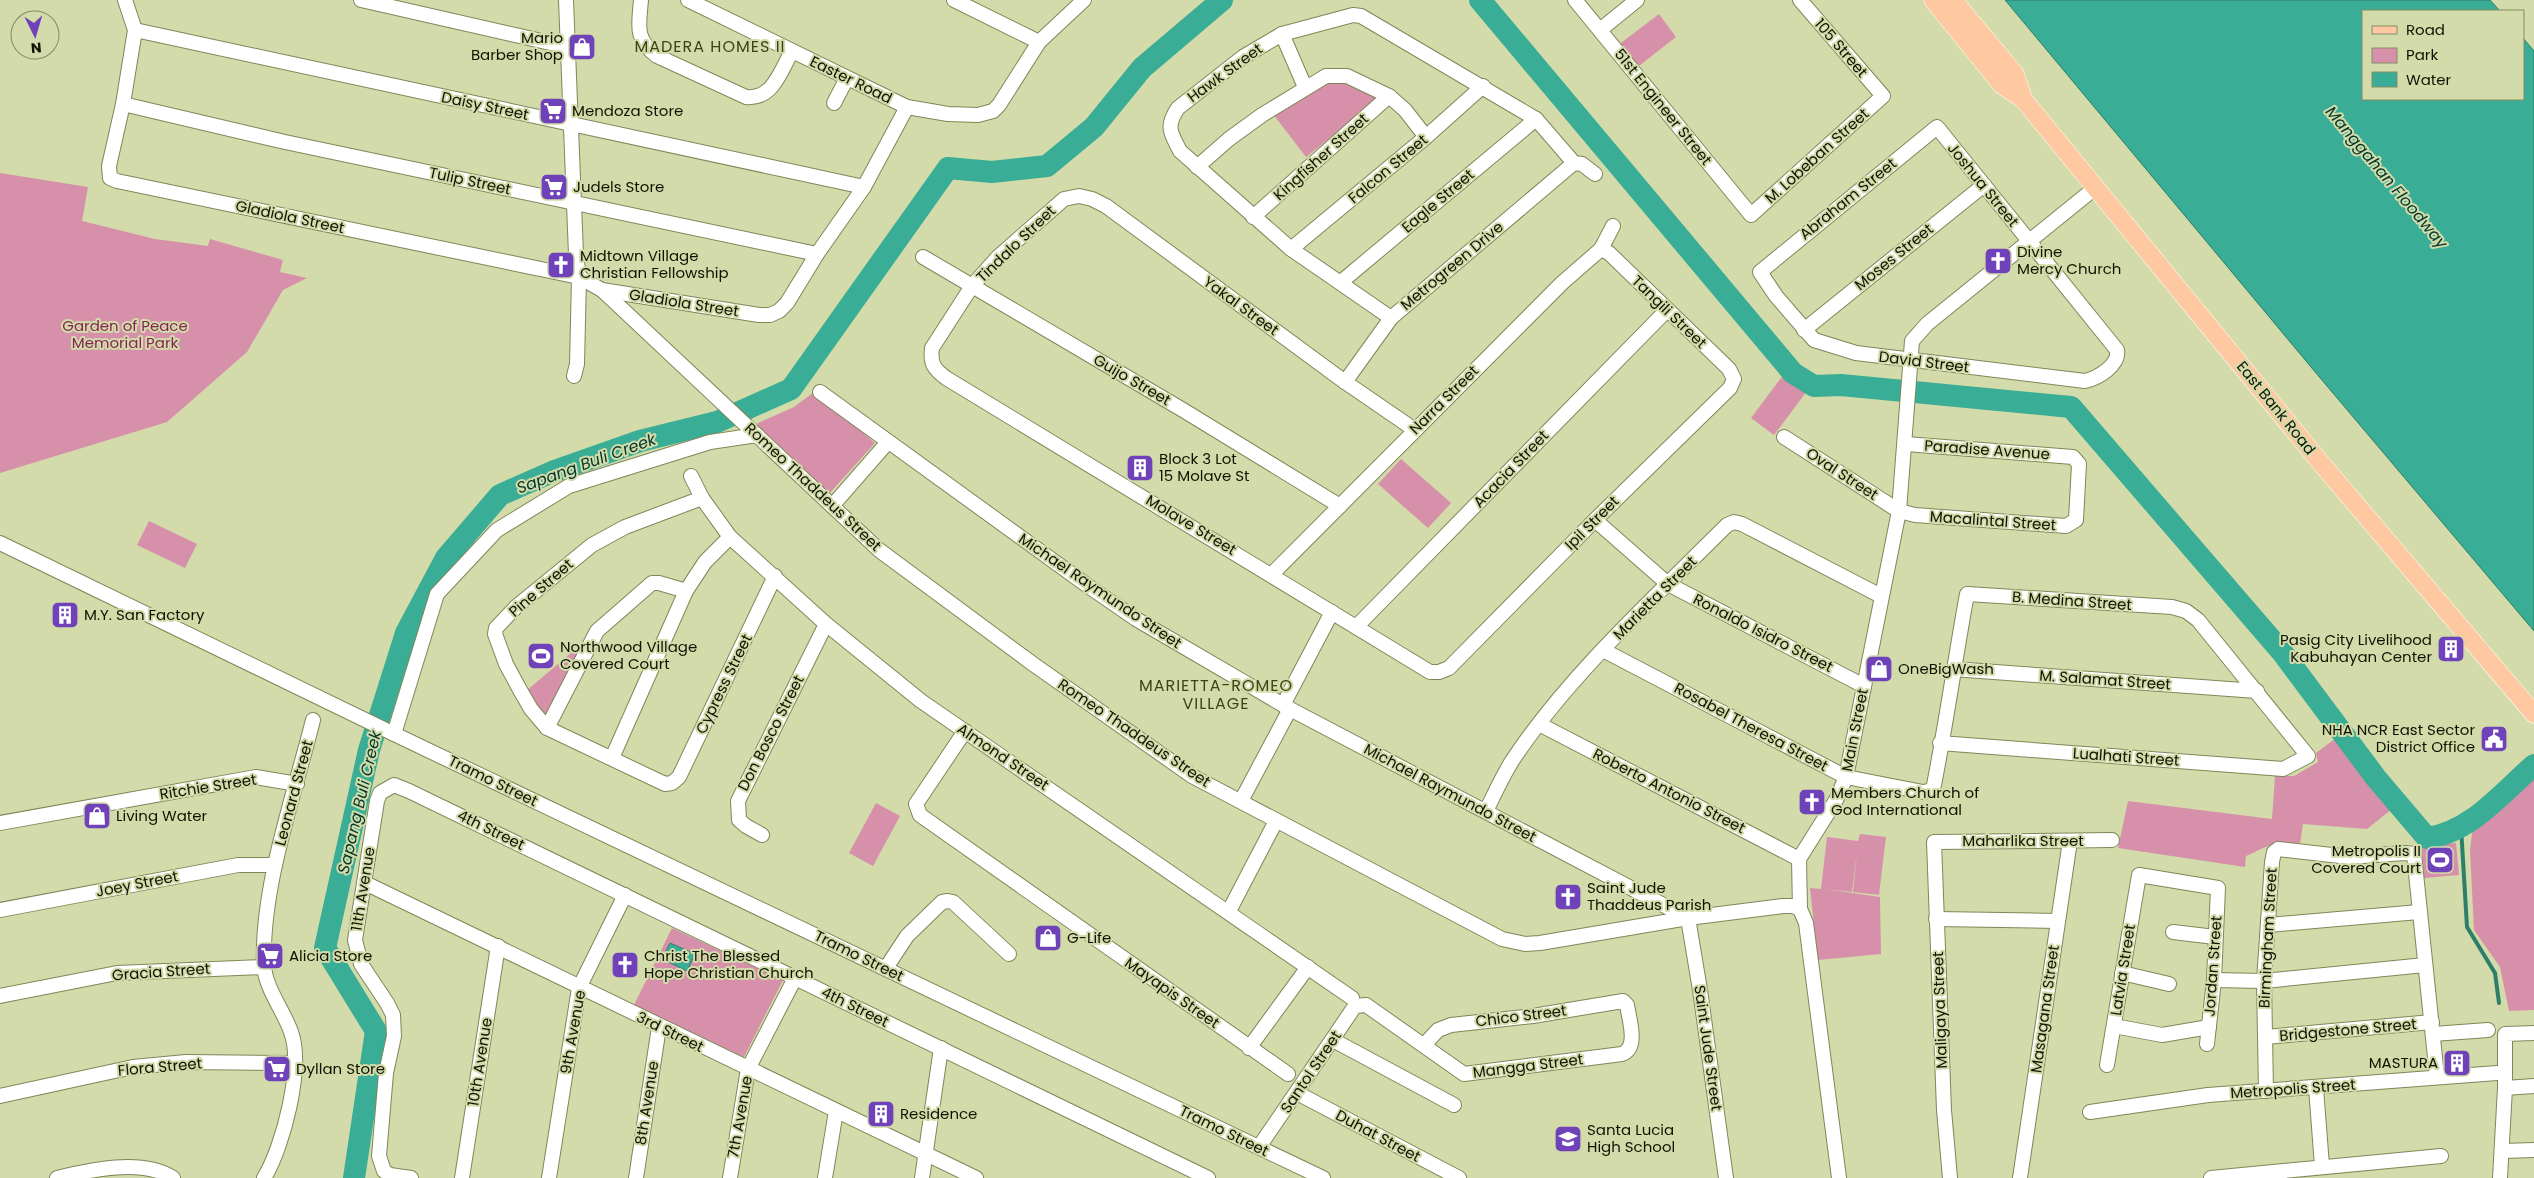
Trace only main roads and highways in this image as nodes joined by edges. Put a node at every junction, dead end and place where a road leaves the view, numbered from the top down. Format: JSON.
{"nodes":[{"id":1,"x":1933,"y":0,"type":"edge"},
{"id":2,"x":1953,"y":0,"type":"edge"},
{"id":3,"x":2023,"y":99,"type":"junction"},
{"id":4,"x":2534,"y":714,"type":"edge"}],
"edges":[{"from":1,"to":3,"type":"main road","name":"East Bank Road"},
{"from":2,"to":3,"type":"main road","name":"East Bank Road"},
{"from":3,"to":4,"type":"main road","name":"East Bank Road"}]}
